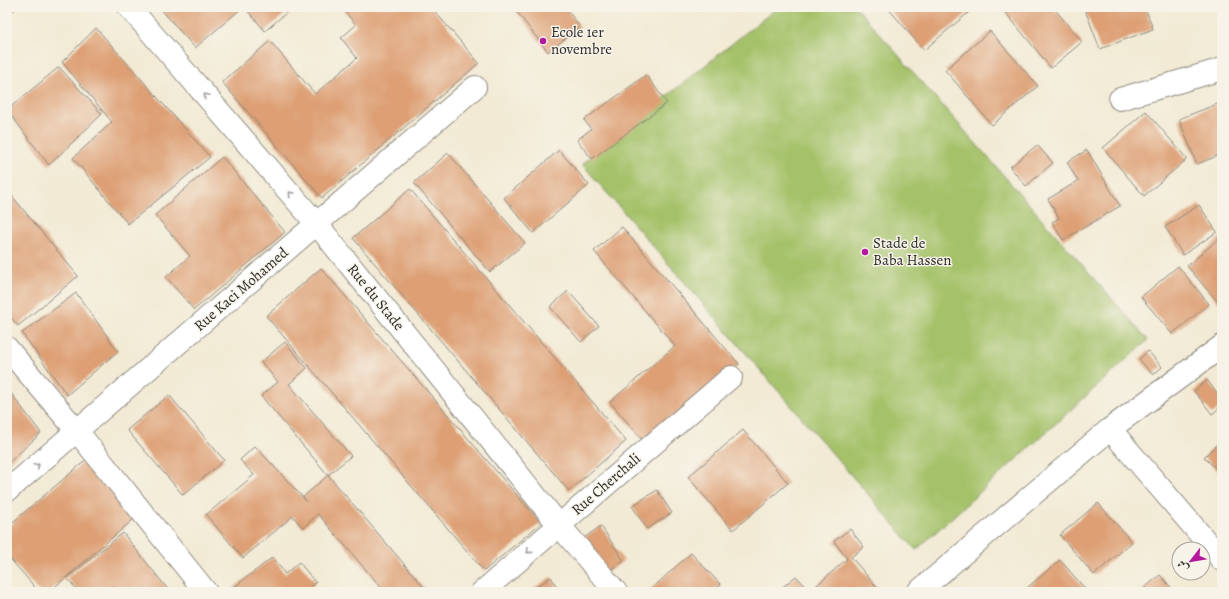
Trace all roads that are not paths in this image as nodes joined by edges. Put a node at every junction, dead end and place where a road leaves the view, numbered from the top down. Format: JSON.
{"nodes":[{"id":1,"x":129,"y":7,"type":"edge"},
{"id":2,"x":1222,"y":69,"type":"edge"},
{"id":3,"x":475,"y":87,"type":"dead end"},
{"id":4,"x":1120,"y":99,"type":"dead end"},
{"id":5,"x":316,"y":223,"type":"junction"},
{"id":6,"x":1222,"y":346,"type":"edge"},
{"id":7,"x":7,"y":348,"type":"edge"},
{"id":8,"x":731,"y":377,"type":"dead end"},
{"id":9,"x":83,"y":426,"type":"junction"},
{"id":10,"x":1110,"y":429,"type":"junction"},
{"id":11,"x":7,"y":491,"type":"edge"},
{"id":12,"x":559,"y":525,"type":"junction"},
{"id":13,"x":1222,"y":560,"type":"edge"},
{"id":14,"x":206,"y":592,"type":"edge"},
{"id":15,"x":482,"y":592,"type":"edge"},
{"id":16,"x":616,"y":592,"type":"edge"},
{"id":17,"x":918,"y":592,"type":"edge"}],
"edges":[{"from":5,"to":1,"type":"street","name":"Rue du Stade","one_way":true},
{"from":2,"to":4,"type":"street"},
{"from":3,"to":5,"type":"street","name":"Rue Kaci Mohamed"},
{"from":5,"to":9,"type":"street","name":"Rue Kaci Mohamed"},
{"from":5,"to":12,"type":"street","name":"Rue du Stade"},
{"from":6,"to":10,"type":"street"},
{"from":7,"to":9,"type":"street"},
{"from":8,"to":12,"type":"street","name":"Rue Cherchali"},
{"from":11,"to":9,"type":"street","name":"Rue Kaci Mohamed","one_way":true},
{"from":9,"to":14,"type":"street"},
{"from":10,"to":13,"type":"street"},
{"from":10,"to":17,"type":"street"},
{"from":12,"to":15,"type":"street","name":"Rue Cherchali","one_way":true},
{"from":12,"to":16,"type":"street","name":"Rue du Stade"}]}
